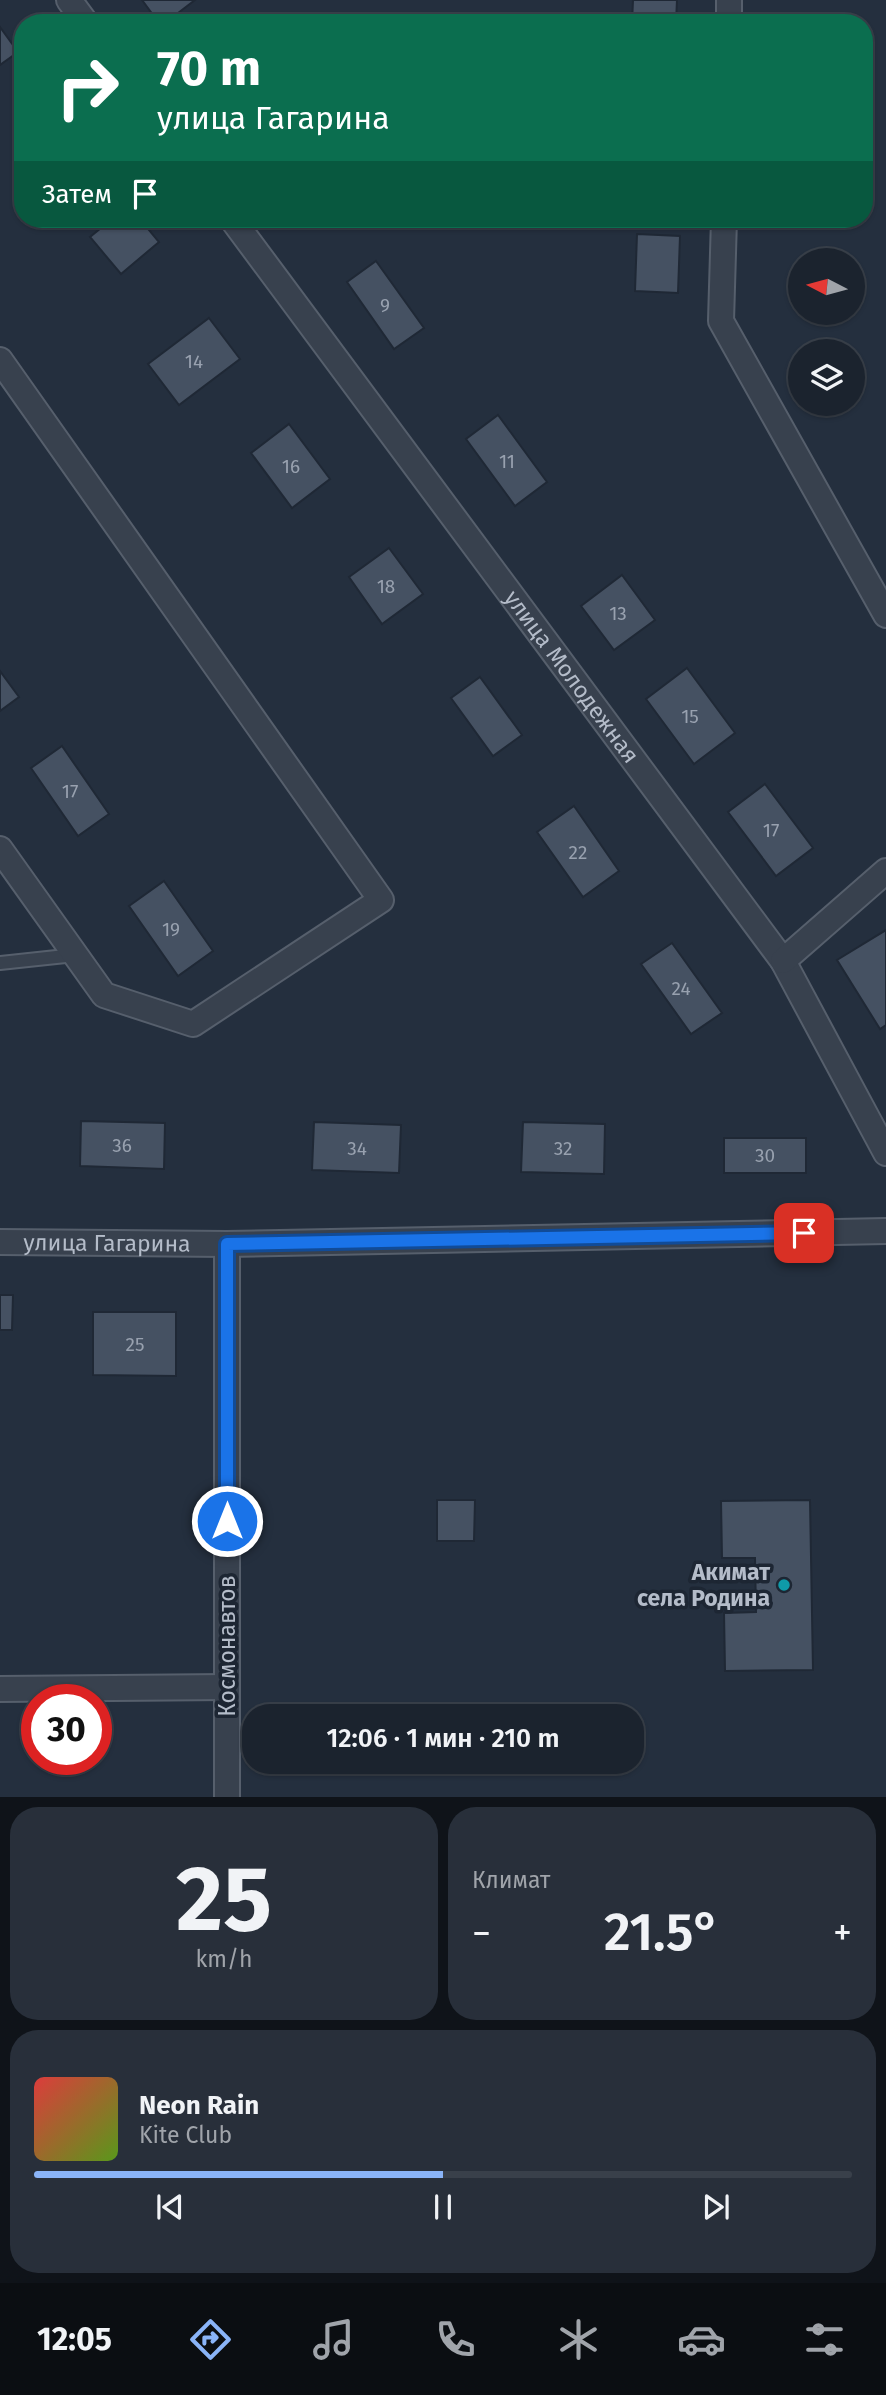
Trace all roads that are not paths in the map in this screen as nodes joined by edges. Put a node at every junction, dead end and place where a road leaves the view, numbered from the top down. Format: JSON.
{"nodes":[{"id":1,"x":239,"y":228,"type":"edge"},
{"id":2,"x":724,"y":228,"type":"edge"},
{"id":3,"x":0,"y":360,"type":"edge"},
{"id":4,"x":886,"y":615,"type":"edge"},
{"id":5,"x":0,"y":849,"type":"edge"},
{"id":6,"x":886,"y":871,"type":"edge"},
{"id":7,"x":75,"y":955,"type":"junction"},
{"id":8,"x":783,"y":961,"type":"junction"},
{"id":9,"x":0,"y":963,"type":"edge"},
{"id":10,"x":886,"y":1153,"type":"edge"},
{"id":11,"x":886,"y":1231,"type":"edge"},
{"id":12,"x":0,"y":1242,"type":"edge"},
{"id":13,"x":227,"y":1244,"type":"junction"},
{"id":14,"x":226,"y":1687,"type":"junction"},
{"id":15,"x":0,"y":1689,"type":"edge"},
{"id":16,"x":227,"y":1797,"type":"edge"}],
"edges":[{"from":1,"to":8,"type":"street","name":"улица Молодежная"},
{"from":2,"to":4,"type":"street"},
{"from":3,"to":7,"type":"street"},
{"from":5,"to":7,"type":"street"},
{"from":6,"to":8,"type":"street"},
{"from":7,"to":9,"type":"lane"},
{"from":8,"to":10,"type":"street","name":"улица Молодежная"},
{"from":11,"to":13,"type":"street","name":"улица Гагарина"},
{"from":12,"to":13,"type":"street","name":"улица Гагарина"},
{"from":13,"to":14,"type":"street","name":"Космонавтов"},
{"from":14,"to":15,"type":"street"},
{"from":14,"to":16,"type":"street","name":"Космонавтов"}]}
